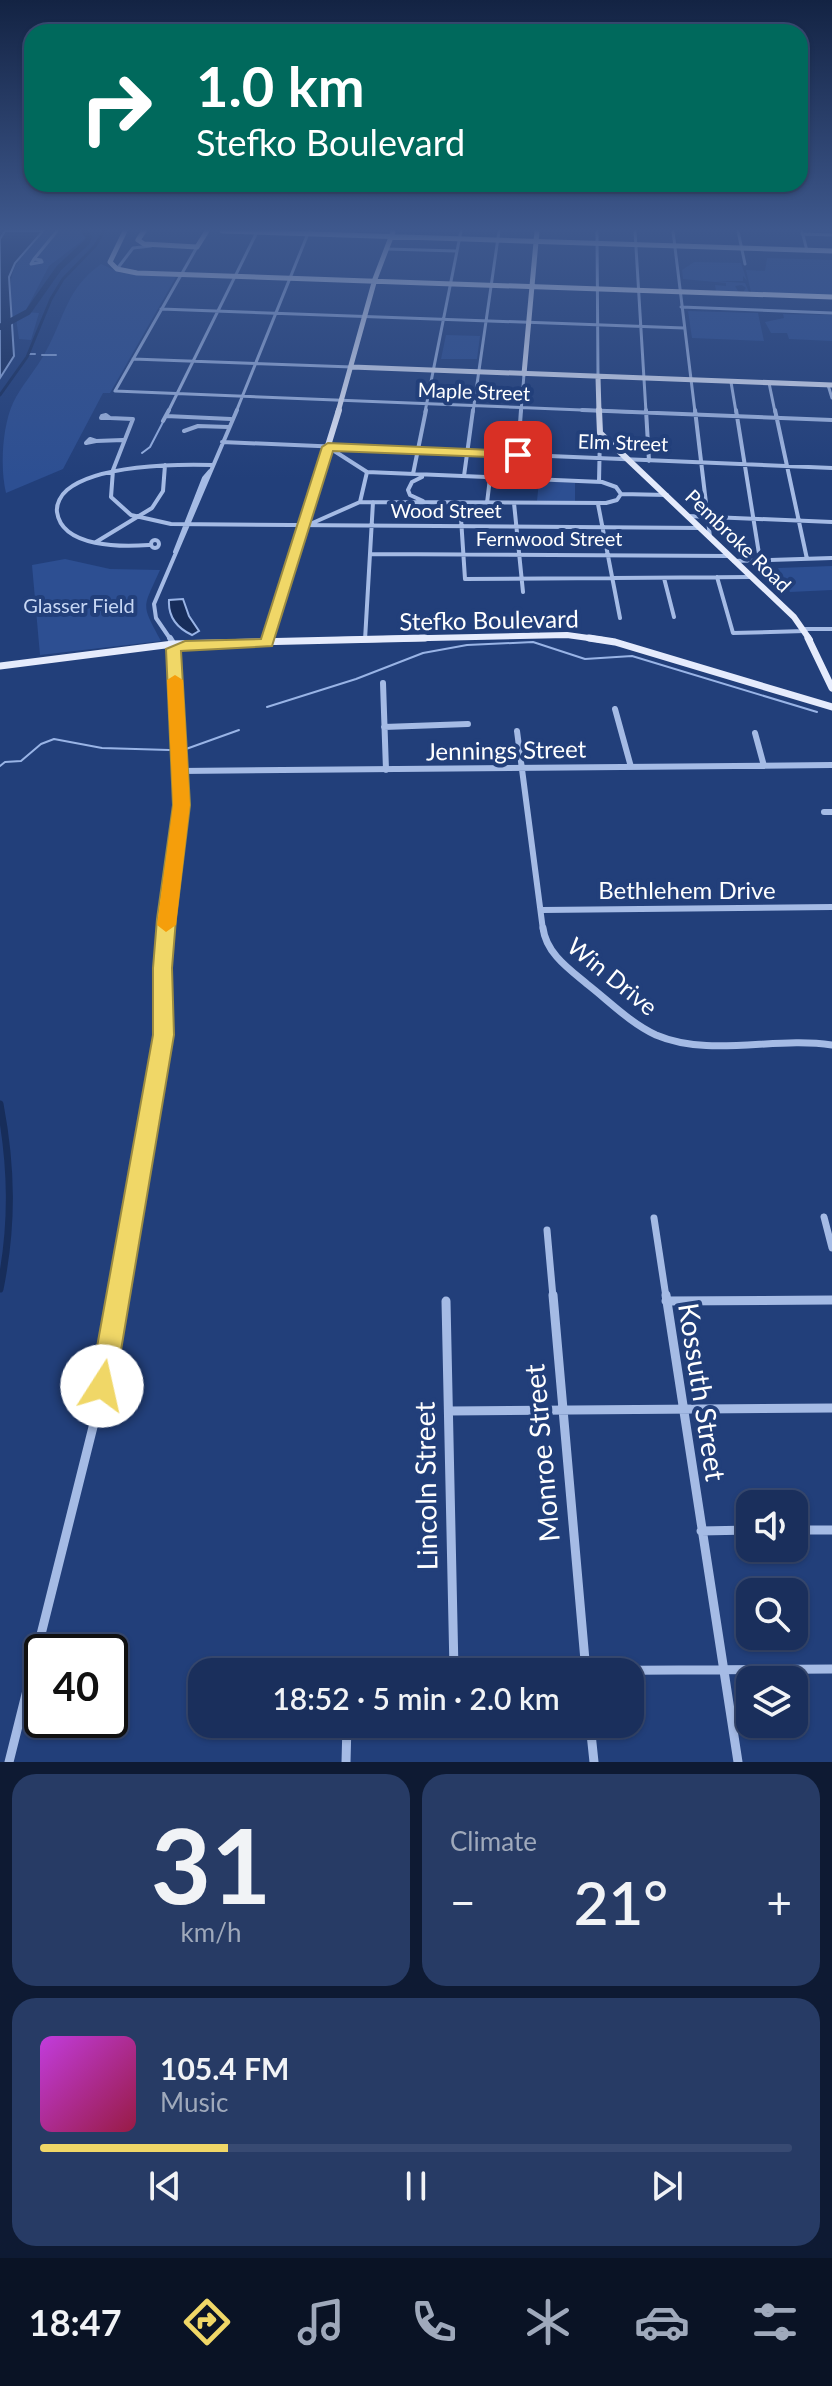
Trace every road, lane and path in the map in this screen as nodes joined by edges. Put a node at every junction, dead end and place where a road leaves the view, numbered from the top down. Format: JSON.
{"nodes":[{"id":1,"x":159,"y":313,"type":"edge"},
{"id":2,"x":216,"y":313,"type":"edge"},
{"id":3,"x":261,"y":313,"type":"edge"},
{"id":4,"x":368,"y":313,"type":"edge"},
{"id":5,"x":445,"y":313,"type":"edge"},
{"id":6,"x":487,"y":313,"type":"edge"},
{"id":7,"x":530,"y":313,"type":"edge"},
{"id":8,"x":597,"y":313,"type":"edge"},
{"id":9,"x":640,"y":313,"type":"edge"},
{"id":10,"x":682,"y":313,"type":"edge"},
{"id":11,"x":276,"y":314,"type":"junction"},
{"id":12,"x":367,"y":317,"type":"junction"},
{"id":13,"x":444,"y":320,"type":"junction"},
{"id":14,"x":486,"y":321,"type":"junction"},
{"id":15,"x":529,"y":322,"type":"junction"},
{"id":16,"x":597,"y":325,"type":"junction"},
{"id":17,"x":641,"y":326,"type":"junction"},
{"id":18,"x":684,"y":328,"type":"junction"},
{"id":19,"x":133,"y":359,"type":"junction"},
{"id":20,"x":193,"y":361,"type":"junction"},
{"id":21,"x":256,"y":363,"type":"junction"},
{"id":22,"x":352,"y":367,"type":"junction"},
{"id":23,"x":433,"y":370,"type":"junction"},
{"id":24,"x":478,"y":372,"type":"junction"},
{"id":25,"x":524,"y":374,"type":"junction"},
{"id":26,"x":598,"y":377,"type":"junction"},
{"id":27,"x":644,"y":378,"type":"junction"},
{"id":28,"x":689,"y":380,"type":"junction"},
{"id":29,"x":731,"y":382,"type":"junction"},
{"id":30,"x":769,"y":383,"type":"junction"},
{"id":31,"x":830,"y":385,"type":"edge"},
{"id":32,"x":177,"y":394,"type":"junction"},
{"id":33,"x":241,"y":397,"type":"junction"},
{"id":34,"x":832,"y":398,"type":"edge"},
{"id":35,"x":342,"y":401,"type":"junction"},
{"id":36,"x":426,"y":404,"type":"junction"},
{"id":37,"x":473,"y":406,"type":"junction"},
{"id":38,"x":521,"y":408,"type":"junction"},
{"id":39,"x":597,"y":410,"type":"junction"},
{"id":40,"x":646,"y":412,"type":"junction"},
{"id":41,"x":694,"y":415,"type":"junction"},
{"id":42,"x":737,"y":416,"type":"junction"},
{"id":43,"x":110,"y":418,"type":"dead end"},
{"id":44,"x":777,"y":418,"type":"junction"},
{"id":45,"x":231,"y":419,"type":"junction"},
{"id":46,"x":832,"y":420,"type":"edge"},
{"id":47,"x":228,"y":427,"type":"junction"},
{"id":48,"x":184,"y":431,"type":"dead end"},
{"id":49,"x":600,"y":433,"type":"junction"},
{"id":50,"x":123,"y":440,"type":"junction"},
{"id":51,"x":96,"y":441,"type":"dead end"},
{"id":52,"x":222,"y":442,"type":"junction"},
{"id":53,"x":328,"y":447,"type":"junction"},
{"id":54,"x":417,"y":451,"type":"junction"},
{"id":55,"x":467,"y":453,"type":"junction"},
{"id":56,"x":518,"y":455,"type":"junction"},
{"id":57,"x":599,"y":458,"type":"junction"},
{"id":58,"x":628,"y":459,"type":"junction"},
{"id":59,"x":649,"y":461,"type":"junction"},
{"id":60,"x":700,"y":463,"type":"junction"},
{"id":61,"x":165,"y":465,"type":"junction"},
{"id":62,"x":212,"y":465,"type":"junction"},
{"id":63,"x":745,"y":465,"type":"junction"},
{"id":64,"x":787,"y":466,"type":"junction"},
{"id":65,"x":832,"y":468,"type":"edge"},
{"id":66,"x":367,"y":472,"type":"junction"},
{"id":67,"x":413,"y":474,"type":"junction"},
{"id":68,"x":112,"y":475,"type":"junction"},
{"id":69,"x":429,"y":475,"type":"junction"},
{"id":70,"x":464,"y":476,"type":"junction"},
{"id":71,"x":490,"y":478,"type":"junction"},
{"id":72,"x":516,"y":479,"type":"junction"},
{"id":73,"x":599,"y":482,"type":"junction"},
{"id":74,"x":621,"y":494,"type":"junction"},
{"id":75,"x":667,"y":495,"type":"junction"},
{"id":76,"x":360,"y":502,"type":"junction"},
{"id":77,"x":373,"y":502,"type":"junction"},
{"id":78,"x":426,"y":502,"type":"junction"},
{"id":79,"x":460,"y":503,"type":"junction"},
{"id":80,"x":487,"y":503,"type":"junction"},
{"id":81,"x":514,"y":503,"type":"junction"},
{"id":82,"x":598,"y":504,"type":"junction"},
{"id":83,"x":688,"y":516,"type":"junction"},
{"id":84,"x":706,"y":516,"type":"junction"},
{"id":85,"x":140,"y":518,"type":"junction"},
{"id":86,"x":752,"y":519,"type":"junction"},
{"id":87,"x":799,"y":521,"type":"junction"},
{"id":88,"x":187,"y":522,"type":"junction"},
{"id":89,"x":832,"y":522,"type":"edge"},
{"id":90,"x":304,"y":527,"type":"junction"},
{"id":91,"x":372,"y":527,"type":"junction"},
{"id":92,"x":461,"y":527,"type":"junction"},
{"id":93,"x":516,"y":528,"type":"junction"},
{"id":94,"x":603,"y":528,"type":"junction"},
{"id":95,"x":701,"y":528,"type":"junction"},
{"id":96,"x":710,"y":537,"type":"junction"},
{"id":97,"x":96,"y":542,"type":"junction"},
{"id":98,"x":149,"y":545,"type":"dead end"},
{"id":99,"x":370,"y":554,"type":"junction"},
{"id":100,"x":462,"y":555,"type":"junction"},
{"id":101,"x":519,"y":555,"type":"junction"},
{"id":102,"x":608,"y":555,"type":"junction"},
{"id":103,"x":731,"y":558,"type":"junction"},
{"id":104,"x":832,"y":558,"type":"edge"},
{"id":105,"x":807,"y":559,"type":"junction"},
{"id":106,"x":760,"y":560,"type":"junction"},
{"id":107,"x":717,"y":577,"type":"junction"},
{"id":108,"x":751,"y":577,"type":"junction"},
{"id":109,"x":612,"y":578,"type":"junction"},
{"id":110,"x":664,"y":578,"type":"junction"},
{"id":111,"x":521,"y":579,"type":"junction"},
{"id":112,"x":523,"y":592,"type":"dead end"},
{"id":113,"x":674,"y":617,"type":"dead end"},
{"id":114,"x":620,"y":618,"type":"dead end"},
{"id":115,"x":832,"y":629,"type":"edge"},
{"id":116,"x":804,"y":630,"type":"junction"},
{"id":117,"x":365,"y":641,"type":"junction"},
{"id":118,"x":267,"y":643,"type":"junction"},
{"id":119,"x":174,"y":647,"type":"junction"},
{"id":120,"x":0,"y":668,"type":"edge"},
{"id":121,"x":830,"y":678,"type":"edge"},
{"id":122,"x":383,"y":683,"type":"dead end"},
{"id":123,"x":832,"y":688,"type":"edge"},
{"id":124,"x":832,"y":707,"type":"edge"},
{"id":125,"x":615,"y":709,"type":"dead end"},
{"id":126,"x":468,"y":724,"type":"dead end"},
{"id":127,"x":384,"y":727,"type":"junction"},
{"id":128,"x":517,"y":731,"type":"dead end"},
{"id":129,"x":755,"y":733,"type":"dead end"},
{"id":130,"x":832,"y":765,"type":"edge"},
{"id":131,"x":764,"y":766,"type":"junction"},
{"id":132,"x":631,"y":767,"type":"junction"},
{"id":133,"x":522,"y":769,"type":"junction"},
{"id":134,"x":386,"y":770,"type":"junction"},
{"id":135,"x":180,"y":771,"type":"junction"},
{"id":136,"x":832,"y":907,"type":"edge"},
{"id":137,"x":542,"y":910,"type":"junction"},
{"id":138,"x":832,"y":1045,"type":"edge"},
{"id":139,"x":824,"y":1217,"type":"dead end"},
{"id":140,"x":654,"y":1218,"type":"dead end"},
{"id":141,"x":547,"y":1230,"type":"dead end"},
{"id":142,"x":832,"y":1248,"type":"edge"},
{"id":143,"x":832,"y":1300,"type":"edge"},
{"id":144,"x":446,"y":1301,"type":"dead end"},
{"id":145,"x":666,"y":1301,"type":"junction"},
{"id":146,"x":832,"y":1408,"type":"edge"},
{"id":147,"x":683,"y":1409,"type":"junction"},
{"id":148,"x":562,"y":1410,"type":"junction"},
{"id":149,"x":449,"y":1411,"type":"junction"},
{"id":150,"x":736,"y":1530,"type":"edge"},
{"id":151,"x":808,"y":1530,"type":"edge"},
{"id":152,"x":832,"y":1530,"type":"edge"},
{"id":153,"x":701,"y":1531,"type":"junction"},
{"id":154,"x":454,"y":1658,"type":"edge"},
{"id":155,"x":585,"y":1658,"type":"edge"},
{"id":156,"x":832,"y":1669,"type":"edge"},
{"id":157,"x":723,"y":1670,"type":"junction"},
{"id":158,"x":644,"y":1671,"type":"edge"},
{"id":159,"x":347,"y":1738,"type":"edge"},
{"id":160,"x":591,"y":1738,"type":"edge"},
{"id":161,"x":9,"y":1762,"type":"edge"},
{"id":162,"x":346,"y":1762,"type":"edge"},
{"id":163,"x":594,"y":1762,"type":"edge"},
{"id":164,"x":738,"y":1762,"type":"edge"}],
"edges":[{"from":1,"to":19,"type":"street"},
{"from":2,"to":20,"type":"street"},
{"from":3,"to":11,"type":"street"},
{"from":4,"to":12,"type":"main road"},
{"from":5,"to":13,"type":"street"},
{"from":6,"to":14,"type":"street"},
{"from":7,"to":15,"type":"main road"},
{"from":8,"to":16,"type":"street"},
{"from":9,"to":17,"type":"street"},
{"from":10,"to":18,"type":"street"},
{"from":11,"to":12,"type":"street"},
{"from":11,"to":21,"type":"street"},
{"from":12,"to":13,"type":"street"},
{"from":12,"to":22,"type":"main road"},
{"from":13,"to":14,"type":"street"},
{"from":13,"to":23,"type":"street"},
{"from":14,"to":15,"type":"street"},
{"from":14,"to":24,"type":"street"},
{"from":15,"to":16,"type":"street"},
{"from":15,"to":25,"type":"main road"},
{"from":16,"to":17,"type":"street"},
{"from":16,"to":26,"type":"street"},
{"from":17,"to":18,"type":"street"},
{"from":17,"to":27,"type":"street"},
{"from":18,"to":28,"type":"street"},
{"from":19,"to":20,"type":"street"},
{"from":19,"to":32,"type":"street","name":"Maple Street"},
{"from":20,"to":21,"type":"street"},
{"from":20,"to":32,"type":"street"},
{"from":21,"to":22,"type":"street"},
{"from":21,"to":33,"type":"street"},
{"from":22,"to":23,"type":"main road"},
{"from":22,"to":35,"type":"main road"},
{"from":23,"to":24,"type":"main road"},
{"from":23,"to":36,"type":"street"},
{"from":24,"to":25,"type":"main road"},
{"from":24,"to":37,"type":"street"},
{"from":25,"to":26,"type":"main road"},
{"from":25,"to":38,"type":"street"},
{"from":26,"to":27,"type":"main road"},
{"from":26,"to":39,"type":"main road"},
{"from":27,"to":28,"type":"main road"},
{"from":27,"to":40,"type":"street"},
{"from":28,"to":29,"type":"main road"},
{"from":28,"to":41,"type":"street"},
{"from":29,"to":30,"type":"main road"},
{"from":29,"to":42,"type":"street"},
{"from":30,"to":31,"type":"main road"},
{"from":30,"to":44,"type":"street"},
{"from":31,"to":34,"type":"street"},
{"from":32,"to":33,"type":"street","name":"Maple Street"},
{"from":32,"to":45,"type":"street"},
{"from":33,"to":35,"type":"street","name":"Maple Street"},
{"from":33,"to":45,"type":"street"},
{"from":35,"to":36,"type":"street","name":"Maple Street"},
{"from":35,"to":53,"type":"main road"},
{"from":36,"to":37,"type":"street","name":"Maple Street"},
{"from":36,"to":54,"type":"street"},
{"from":37,"to":38,"type":"street","name":"Maple Street"},
{"from":37,"to":55,"type":"street"},
{"from":38,"to":39,"type":"street","name":"Maple Street"},
{"from":38,"to":56,"type":"street"},
{"from":39,"to":40,"type":"street","name":"Maple Street"},
{"from":39,"to":49,"type":"main road"},
{"from":40,"to":41,"type":"street","name":"Maple Street"},
{"from":40,"to":59,"type":"street"},
{"from":41,"to":42,"type":"street","name":"Maple Street"},
{"from":41,"to":60,"type":"street"},
{"from":42,"to":44,"type":"street","name":"Maple Street"},
{"from":42,"to":63,"type":"street"},
{"from":43,"to":50,"type":"street"},
{"from":44,"to":46,"type":"street","name":"Maple Street"},
{"from":44,"to":64,"type":"street"},
{"from":45,"to":47,"type":"street"},
{"from":47,"to":48,"type":"street"},
{"from":47,"to":52,"type":"street"},
{"from":49,"to":57,"type":"street"},
{"from":49,"to":58,"type":"main road","name":"Pembroke Road"},
{"from":50,"to":51,"type":"street"},
{"from":50,"to":68,"type":"street"},
{"from":52,"to":53,"type":"street","name":"Elm Street"},
{"from":52,"to":62,"type":"street"},
{"from":53,"to":54,"type":"street","name":"Elm Street"},
{"from":53,"to":66,"type":"street"},
{"from":53,"to":90,"type":"main road"},
{"from":54,"to":55,"type":"street","name":"Elm Street"},
{"from":54,"to":67,"type":"street"},
{"from":55,"to":56,"type":"street","name":"Elm Street"},
{"from":55,"to":70,"type":"street"},
{"from":56,"to":57,"type":"street","name":"Elm Street"},
{"from":56,"to":72,"type":"street"},
{"from":57,"to":58,"type":"street","name":"Elm Street"},
{"from":57,"to":73,"type":"street"},
{"from":58,"to":59,"type":"street","name":"Elm Street"},
{"from":58,"to":75,"type":"main road","name":"Pembroke Road"},
{"from":59,"to":60,"type":"street","name":"Elm Street"},
{"from":60,"to":63,"type":"street","name":"Elm Street"},
{"from":60,"to":84,"type":"street"},
{"from":61,"to":62,"type":"street"},
{"from":61,"to":68,"type":"street"},
{"from":61,"to":85,"type":"street"},
{"from":62,"to":88,"type":"street"},
{"from":63,"to":64,"type":"street","name":"Elm Street"},
{"from":63,"to":86,"type":"street"},
{"from":64,"to":65,"type":"street","name":"Elm Street"},
{"from":64,"to":87,"type":"street"},
{"from":66,"to":67,"type":"street"},
{"from":66,"to":76,"type":"street"},
{"from":67,"to":69,"type":"street"},
{"from":68,"to":85,"type":"street"},
{"from":68,"to":97,"type":"street"},
{"from":69,"to":70,"type":"street"},
{"from":69,"to":78,"type":"street"},
{"from":70,"to":71,"type":"street"},
{"from":71,"to":72,"type":"street"},
{"from":71,"to":80,"type":"street"},
{"from":72,"to":73,"type":"street"},
{"from":73,"to":74,"type":"street"},
{"from":74,"to":75,"type":"street"},
{"from":74,"to":82,"type":"street"},
{"from":75,"to":83,"type":"main road","name":"Pembroke Road"},
{"from":76,"to":77,"type":"street"},
{"from":76,"to":90,"type":"street"},
{"from":77,"to":78,"type":"street"},
{"from":77,"to":91,"type":"street"},
{"from":78,"to":79,"type":"street"},
{"from":79,"to":80,"type":"street"},
{"from":79,"to":92,"type":"street"},
{"from":80,"to":81,"type":"street"},
{"from":81,"to":82,"type":"street"},
{"from":81,"to":93,"type":"street"},
{"from":82,"to":94,"type":"street"},
{"from":83,"to":84,"type":"street"},
{"from":83,"to":95,"type":"main road","name":"Pembroke Road"},
{"from":84,"to":86,"type":"street"},
{"from":84,"to":96,"type":"street"},
{"from":85,"to":88,"type":"street","name":"Wood Street"},
{"from":85,"to":97,"type":"street"},
{"from":86,"to":87,"type":"street"},
{"from":86,"to":106,"type":"street"},
{"from":87,"to":89,"type":"street"},
{"from":87,"to":105,"type":"street"},
{"from":88,"to":90,"type":"street","name":"Wood Street"},
{"from":88,"to":119,"type":"street"},
{"from":90,"to":91,"type":"street","name":"Wood Street"},
{"from":90,"to":118,"type":"main road"},
{"from":91,"to":92,"type":"street","name":"Wood Street"},
{"from":91,"to":99,"type":"street"},
{"from":92,"to":93,"type":"street","name":"Wood Street"},
{"from":92,"to":100,"type":"street"},
{"from":93,"to":94,"type":"street","name":"Wood Street"},
{"from":93,"to":101,"type":"street"},
{"from":94,"to":95,"type":"street","name":"Wood Street"},
{"from":94,"to":102,"type":"street"},
{"from":95,"to":96,"type":"main road","name":"Pembroke Road"},
{"from":96,"to":103,"type":"main road","name":"Pembroke Road"},
{"from":97,"to":98,"type":"street"},
{"from":99,"to":100,"type":"street","name":"Fernwood Street"},
{"from":99,"to":117,"type":"street"},
{"from":100,"to":101,"type":"street","name":"Fernwood Street"},
{"from":100,"to":111,"type":"street"},
{"from":101,"to":102,"type":"street","name":"Fernwood Street"},
{"from":101,"to":111,"type":"street"},
{"from":102,"to":103,"type":"street","name":"Fernwood Street"},
{"from":102,"to":109,"type":"street"},
{"from":103,"to":106,"type":"street","name":"Fernwood Street"},
{"from":103,"to":108,"type":"main road","name":"Pembroke Road"},
{"from":104,"to":105,"type":"street","name":"Fernwood Street"},
{"from":105,"to":106,"type":"street","name":"Fernwood Street"},
{"from":107,"to":108,"type":"street"},
{"from":107,"to":110,"type":"street"},
{"from":107,"to":116,"type":"street"},
{"from":108,"to":116,"type":"main road","name":"Pembroke Road"},
{"from":109,"to":110,"type":"street"},
{"from":109,"to":111,"type":"street"},
{"from":109,"to":114,"type":"street"},
{"from":110,"to":113,"type":"street"},
{"from":111,"to":112,"type":"street"},
{"from":115,"to":116,"type":"street"},
{"from":116,"to":121,"type":"main road","name":"Pembroke Road"},
{"from":117,"to":118,"type":"main road","name":"Stefko Boulevard"},
{"from":117,"to":124,"type":"main road","name":"Stefko Boulevard"},
{"from":118,"to":119,"type":"main road","name":"Stefko Boulevard"},
{"from":119,"to":120,"type":"main road","name":"Stefko Boulevard"},
{"from":119,"to":135,"type":"street"},
{"from":121,"to":123,"type":"main road","name":"Pembroke Road"},
{"from":122,"to":127,"type":"street"},
{"from":125,"to":132,"type":"street"},
{"from":126,"to":127,"type":"street"},
{"from":127,"to":134,"type":"street"},
{"from":128,"to":133,"type":"street","name":"Win Drive"},
{"from":129,"to":131,"type":"street"},
{"from":130,"to":131,"type":"street","name":"Jennings Street"},
{"from":131,"to":132,"type":"street","name":"Jennings Street"},
{"from":132,"to":133,"type":"street","name":"Jennings Street"},
{"from":133,"to":134,"type":"street","name":"Jennings Street"},
{"from":133,"to":137,"type":"street","name":"Win Drive"},
{"from":134,"to":135,"type":"street","name":"Jennings Street"},
{"from":135,"to":161,"type":"street"},
{"from":136,"to":137,"type":"street","name":"Bethlehem Drive"},
{"from":137,"to":138,"type":"street","name":"Win Drive"},
{"from":139,"to":142,"type":"street"},
{"from":140,"to":145,"type":"street","name":"Kossuth Street"},
{"from":141,"to":148,"type":"street","name":"Monroe Street"},
{"from":143,"to":145,"type":"street"},
{"from":144,"to":149,"type":"street","name":"Lincoln Street"},
{"from":145,"to":147,"type":"street","name":"Kossuth Street"},
{"from":146,"to":147,"type":"street"},
{"from":147,"to":148,"type":"street"},
{"from":147,"to":153,"type":"street","name":"Kossuth Street"},
{"from":148,"to":149,"type":"street"},
{"from":148,"to":155,"type":"street","name":"Monroe Street"},
{"from":149,"to":154,"type":"street","name":"Lincoln Street"},
{"from":150,"to":153,"type":"street"},
{"from":151,"to":152,"type":"street"},
{"from":153,"to":157,"type":"street","name":"Kossuth Street"},
{"from":156,"to":157,"type":"street"},
{"from":157,"to":158,"type":"street"},
{"from":157,"to":164,"type":"street","name":"Kossuth Street"},
{"from":159,"to":162,"type":"street"},
{"from":160,"to":163,"type":"street"}]}
